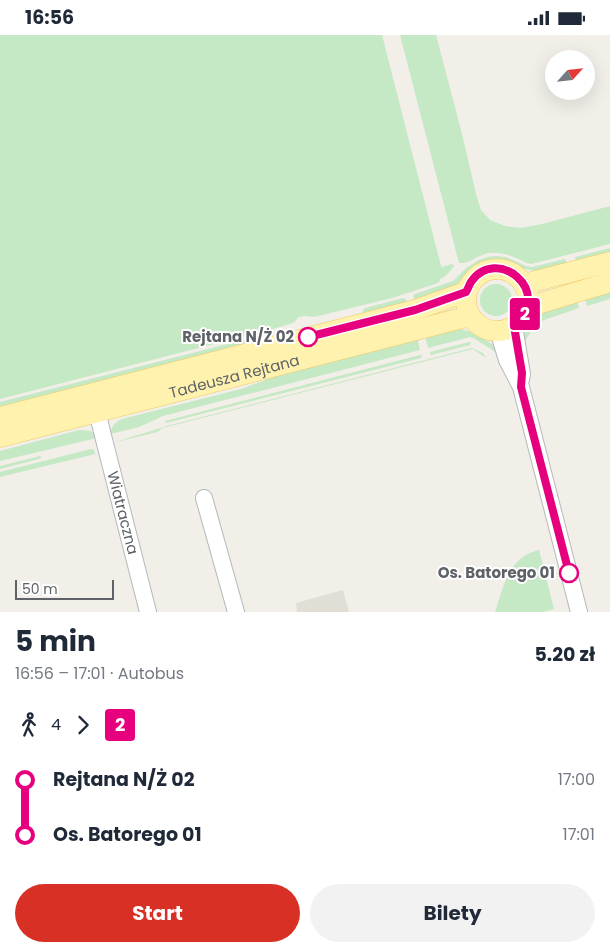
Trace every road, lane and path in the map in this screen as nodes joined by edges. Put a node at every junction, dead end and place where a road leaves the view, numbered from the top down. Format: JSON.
{"nodes":[{"id":1,"x":610,"y":262,"type":"edge"},
{"id":2,"x":610,"y":283,"type":"edge"},
{"id":3,"x":524,"y":284,"type":"junction"},
{"id":4,"x":466,"y":292,"type":"junction"},
{"id":5,"x":528,"y":307,"type":"junction"},
{"id":6,"x":470,"y":316,"type":"junction"},
{"id":7,"x":506,"y":329,"type":"junction"},
{"id":8,"x":98,"y":412,"type":"junction"},
{"id":9,"x":0,"y":417,"type":"edge"},
{"id":10,"x":0,"y":437,"type":"edge"},
{"id":11,"x":204,"y":498,"type":"dead end"},
{"id":12,"x":148,"y":612,"type":"edge"},
{"id":13,"x":236,"y":612,"type":"edge"},
{"id":14,"x":579,"y":612,"type":"edge"}],
"edges":[{"from":1,"to":3,"type":"main road"},
{"from":2,"to":5,"type":"main road"},
{"from":3,"to":4,"type":"main road"},
{"from":3,"to":5,"type":"main road"},
{"from":4,"to":6,"type":"main road"},
{"from":4,"to":9,"type":"main road","name":"Tadeusza Rejtana"},
{"from":5,"to":7,"type":"main road"},
{"from":6,"to":7,"type":"main road"},
{"from":6,"to":8,"type":"main road","name":"Tadeusza Rejtana"},
{"from":7,"to":14,"type":"street"},
{"from":8,"to":10,"type":"main road","name":"Tadeusza Rejtana"},
{"from":8,"to":12,"type":"street","name":"Wiatraczna"},
{"from":11,"to":13,"type":"street"}]}
